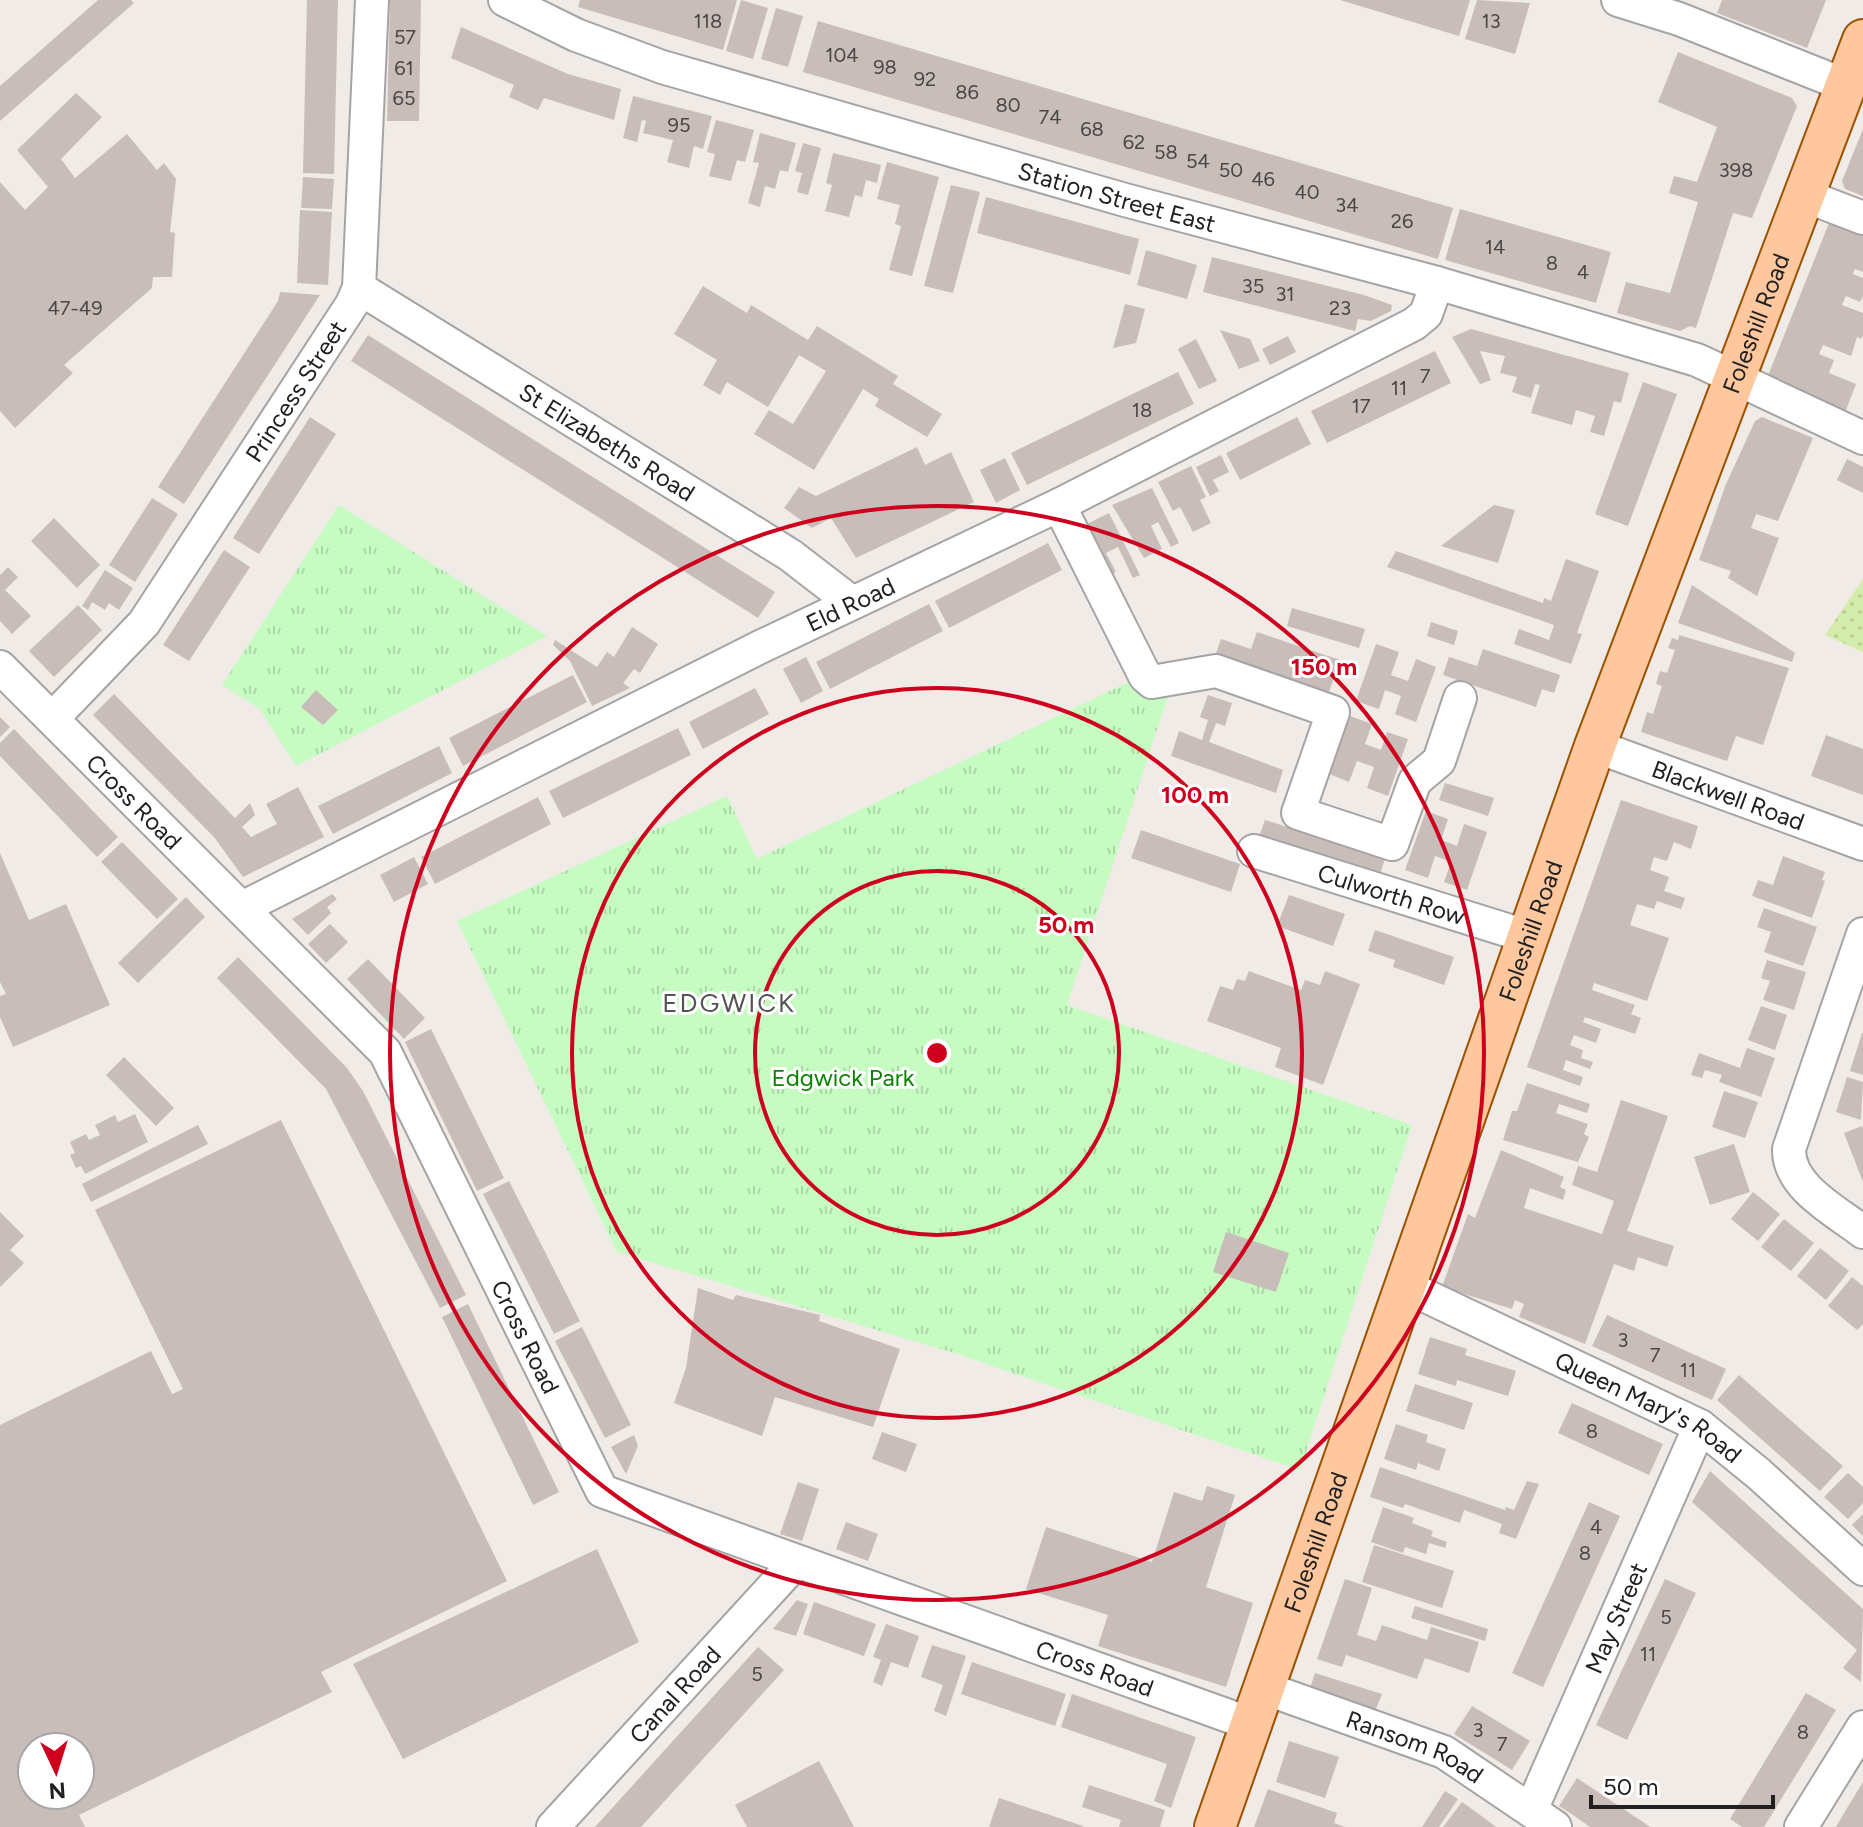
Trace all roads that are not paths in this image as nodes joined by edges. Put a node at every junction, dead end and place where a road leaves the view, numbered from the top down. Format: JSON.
{"nodes":[{"id":1,"x":372,"y":0,"type":"edge"},
{"id":2,"x":505,"y":0,"type":"edge"},
{"id":3,"x":1618,"y":0,"type":"edge"},
{"id":4,"x":1863,"y":40,"type":"edge"},
{"id":5,"x":1845,"y":85,"type":"junction"},
{"id":6,"x":1803,"y":195,"type":"junction"},
{"id":7,"x":1863,"y":218,"type":"edge"},
{"id":8,"x":1437,"y":283,"type":"junction"},
{"id":9,"x":359,"y":288,"type":"junction"},
{"id":10,"x":1734,"y":375,"type":"junction"},
{"id":11,"x":1863,"y":438,"type":"edge"},
{"id":12,"x":1059,"y":505,"type":"junction"},
{"id":13,"x":851,"y":602,"type":"junction"},
{"id":14,"x":0,"y":667,"type":"edge"},
{"id":15,"x":1460,"y":698,"type":"dead end"},
{"id":16,"x":52,"y":719,"type":"junction"},
{"id":17,"x":1595,"y":746,"type":"junction"},
{"id":18,"x":1863,"y":844,"type":"edge"},
{"id":19,"x":1254,"y":851,"type":"dead end"},
{"id":20,"x":242,"y":908,"type":"junction"},
{"id":21,"x":1863,"y":934,"type":"edge"},
{"id":22,"x":1529,"y":937,"type":"junction"},
{"id":23,"x":1863,"y":1232,"type":"edge"},
{"id":24,"x":1407,"y":1287,"type":"junction"},
{"id":25,"x":1700,"y":1426,"type":"junction"},
{"id":26,"x":796,"y":1562,"type":"junction"},
{"id":27,"x":1863,"y":1569,"type":"edge"},
{"id":28,"x":1257,"y":1706,"type":"junction"},
{"id":29,"x":1863,"y":1727,"type":"edge"},
{"id":30,"x":1543,"y":1818,"type":"edge"},
{"id":31,"x":553,"y":1827,"type":"edge"},
{"id":32,"x":1215,"y":1827,"type":"edge"},
{"id":33,"x":1801,"y":1827,"type":"edge"}],
"edges":[{"from":1,"to":9,"type":"street","name":"Princess Street"},
{"from":2,"to":8,"type":"street","name":"Station Street East"},
{"from":3,"to":5,"type":"street"},
{"from":4,"to":5,"type":"main road","name":"Foleshill Road"},
{"from":5,"to":6,"type":"main road","name":"Foleshill Road"},
{"from":6,"to":7,"type":"street"},
{"from":6,"to":10,"type":"main road","name":"Foleshill Road"},
{"from":8,"to":10,"type":"street","name":"Station Street East"},
{"from":8,"to":12,"type":"street","name":"Eld Road"},
{"from":9,"to":13,"type":"street","name":"St Elizabeths Road"},
{"from":9,"to":16,"type":"street","name":"Princess Street"},
{"from":10,"to":11,"type":"street","name":"Station Street East"},
{"from":10,"to":17,"type":"main road","name":"Foleshill Road"},
{"from":12,"to":13,"type":"street","name":"Eld Road"},
{"from":12,"to":15,"type":"street"},
{"from":13,"to":20,"type":"street","name":"Eld Road"},
{"from":14,"to":16,"type":"street","name":"Cross Road"},
{"from":16,"to":20,"type":"street","name":"Cross Road"},
{"from":17,"to":18,"type":"street","name":"Blackwell Road"},
{"from":17,"to":22,"type":"main road","name":"Foleshill Road"},
{"from":19,"to":22,"type":"street","name":"Culworth Row"},
{"from":20,"to":26,"type":"street","name":"Cross Road"},
{"from":21,"to":23,"type":"street"},
{"from":22,"to":24,"type":"main road","name":"Foleshill Road"},
{"from":24,"to":25,"type":"street","name":"Queen Mary's Road"},
{"from":24,"to":28,"type":"main road","name":"Foleshill Road"},
{"from":25,"to":27,"type":"street","name":"Queen Mary's Road"},
{"from":25,"to":30,"type":"street","name":"May Street"},
{"from":26,"to":28,"type":"street","name":"Cross Road"},
{"from":26,"to":31,"type":"street","name":"Canal Road"},
{"from":28,"to":30,"type":"street","name":"Ransom Road"},
{"from":28,"to":32,"type":"main road","name":"Foleshill Road"},
{"from":29,"to":33,"type":"street"}]}
